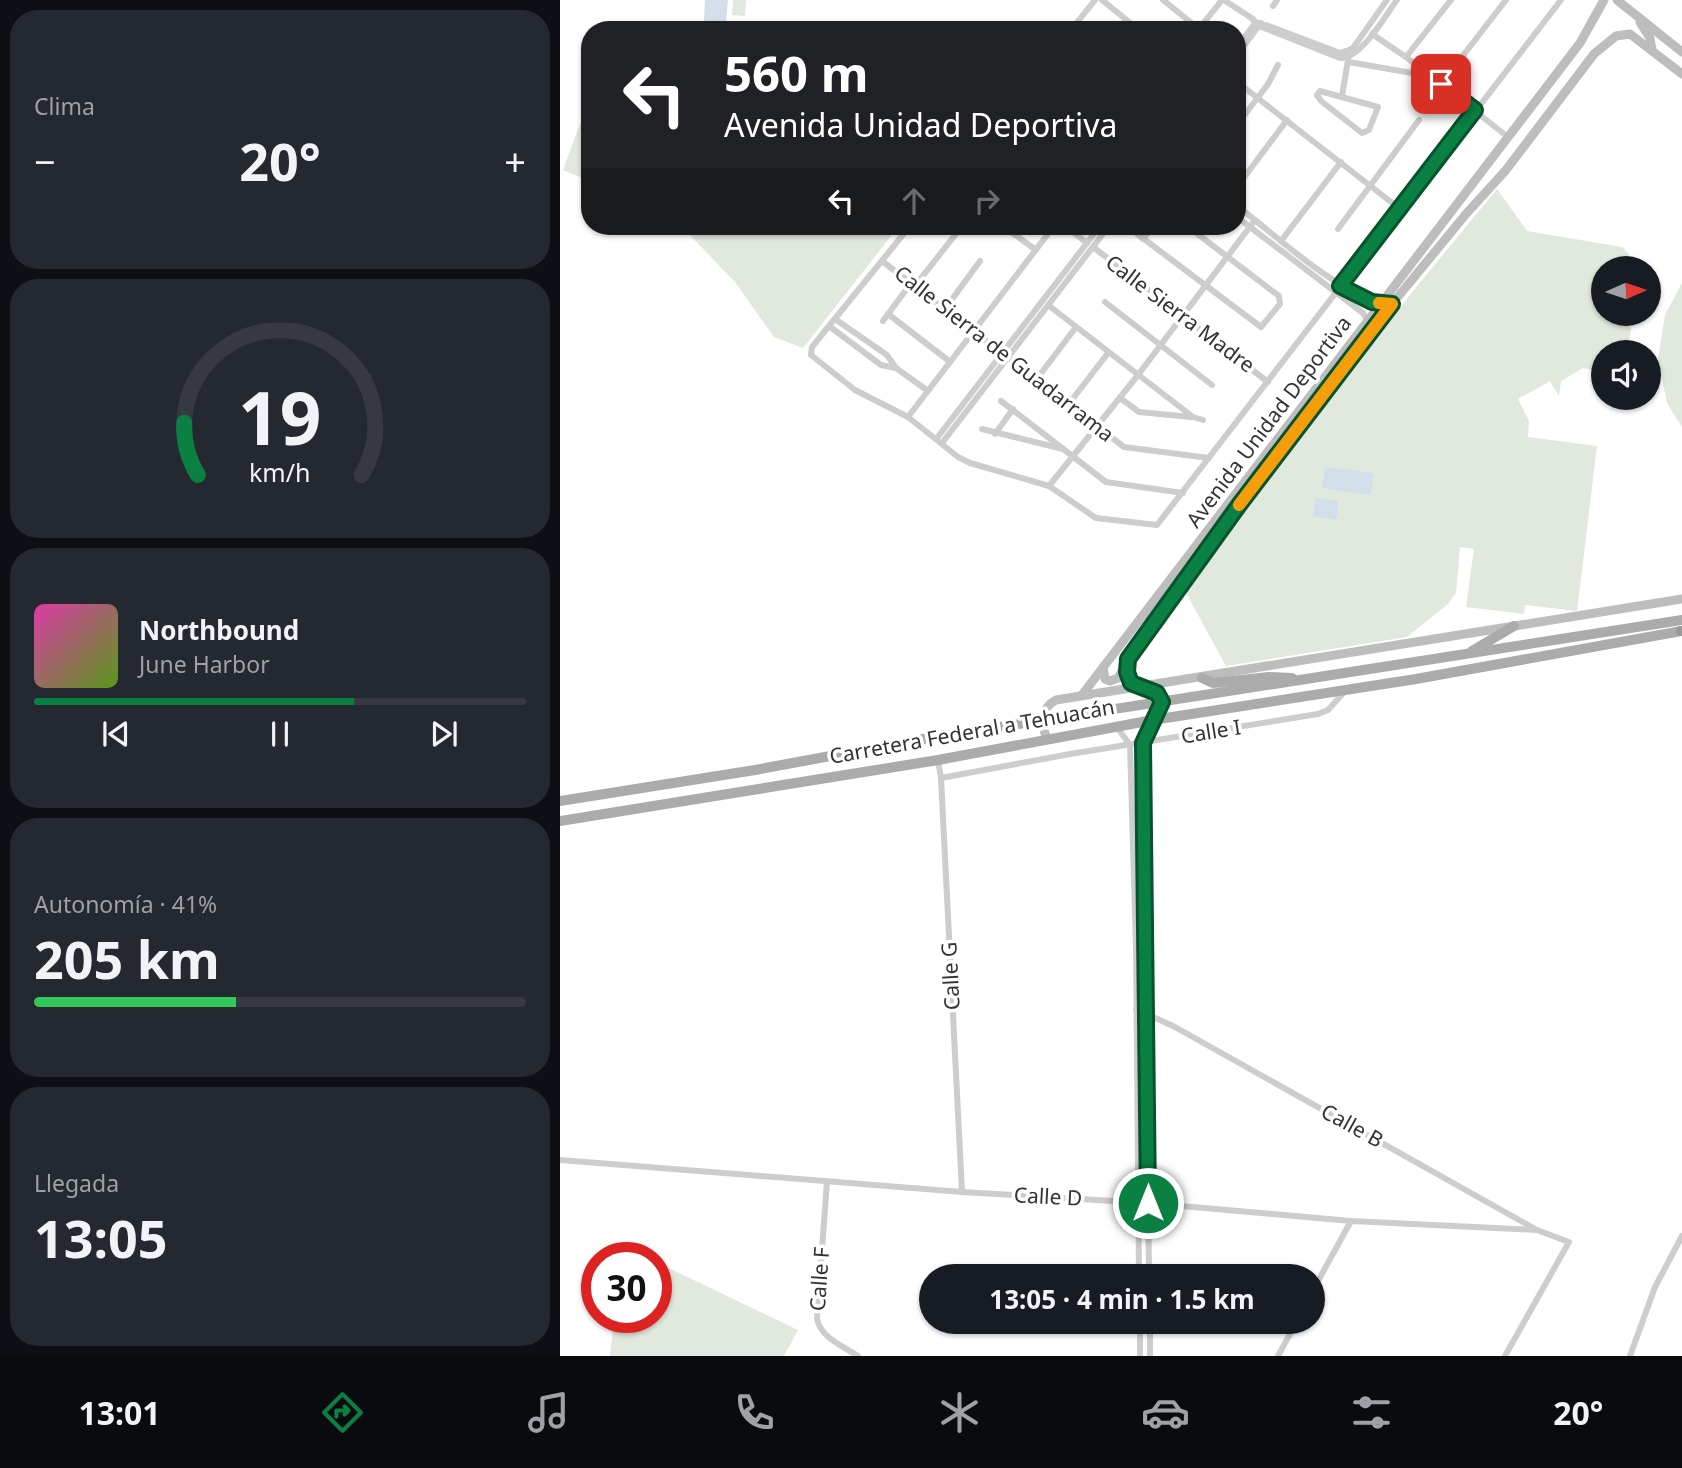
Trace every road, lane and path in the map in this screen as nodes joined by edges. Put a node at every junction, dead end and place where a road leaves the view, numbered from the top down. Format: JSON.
{"nodes":[{"id":1,"x":1095,"y":0,"type":"edge"},
{"id":2,"x":1102,"y":0,"type":"edge"},
{"id":3,"x":1163,"y":0,"type":"edge"},
{"id":4,"x":1223,"y":0,"type":"edge"},
{"id":5,"x":1387,"y":0,"type":"edge"},
{"id":6,"x":1396,"y":0,"type":"edge"},
{"id":7,"x":1451,"y":0,"type":"edge"},
{"id":8,"x":1506,"y":0,"type":"edge"},
{"id":9,"x":1561,"y":0,"type":"edge"},
{"id":10,"x":1604,"y":0,"type":"edge"},
{"id":11,"x":1617,"y":0,"type":"edge"},
{"id":12,"x":1632,"y":12,"type":"junction"},
{"id":13,"x":1126,"y":20,"type":"edge"},
{"id":14,"x":1079,"y":21,"type":"edge"},
{"id":15,"x":1189,"y":21,"type":"edge"},
{"id":16,"x":1206,"y":21,"type":"edge"},
{"id":17,"x":1257,"y":22,"type":"junction"},
{"id":18,"x":1372,"y":34,"type":"junction"},
{"id":19,"x":1246,"y":36,"type":"edge"},
{"id":20,"x":1636,"y":37,"type":"junction"},
{"id":21,"x":1650,"y":38,"type":"junction"},
{"id":22,"x":1667,"y":39,"type":"junction"},
{"id":23,"x":1246,"y":40,"type":"edge"},
{"id":24,"x":1580,"y":43,"type":"junction"},
{"id":25,"x":1652,"y":51,"type":"junction"},
{"id":26,"x":1682,"y":52,"type":"edge"},
{"id":27,"x":1594,"y":54,"type":"junction"},
{"id":28,"x":1348,"y":57,"type":"junction"},
{"id":29,"x":1406,"y":57,"type":"junction"},
{"id":30,"x":1278,"y":65,"type":"dead end"},
{"id":31,"x":1682,"y":74,"type":"edge"},
{"id":32,"x":1430,"y":76,"type":"junction"},
{"id":33,"x":1441,"y":84,"type":"junction"},
{"id":34,"x":1246,"y":89,"type":"edge"},
{"id":35,"x":1342,"y":96,"type":"junction"},
{"id":36,"x":1258,"y":98,"type":"junction"},
{"id":37,"x":1475,"y":110,"type":"junction"},
{"id":38,"x":1246,"y":113,"type":"edge"},
{"id":39,"x":1286,"y":120,"type":"junction"},
{"id":40,"x":1419,"y":120,"type":"dead end"},
{"id":41,"x":1508,"y":137,"type":"junction"},
{"id":42,"x":1501,"y":146,"type":"junction"},
{"id":43,"x":1513,"y":161,"type":"junction"},
{"id":44,"x":1341,"y":162,"type":"junction"},
{"id":45,"x":1246,"y":175,"type":"edge"},
{"id":46,"x":1370,"y":185,"type":"junction"},
{"id":47,"x":1400,"y":209,"type":"junction"},
{"id":48,"x":1246,"y":213,"type":"edge"},
{"id":49,"x":1255,"y":220,"type":"junction"},
{"id":50,"x":1246,"y":224,"type":"edge"},
{"id":51,"x":1250,"y":227,"type":"junction"},
{"id":52,"x":1338,"y":229,"type":"dead end"},
{"id":53,"x":1246,"y":232,"type":"edge"},
{"id":54,"x":903,"y":235,"type":"edge"},
{"id":55,"x":954,"y":235,"type":"edge"},
{"id":56,"x":1015,"y":235,"type":"edge"},
{"id":57,"x":1047,"y":235,"type":"edge"},
{"id":58,"x":1077,"y":235,"type":"edge"},
{"id":59,"x":1095,"y":235,"type":"edge"},
{"id":60,"x":1100,"y":235,"type":"edge"},
{"id":61,"x":1138,"y":235,"type":"edge"},
{"id":62,"x":1146,"y":235,"type":"edge"},
{"id":63,"x":1199,"y":235,"type":"edge"},
{"id":64,"x":1244,"y":235,"type":"edge"},
{"id":65,"x":1143,"y":239,"type":"junction"},
{"id":66,"x":1281,"y":240,"type":"junction"},
{"id":67,"x":1090,"y":245,"type":"junction"},
{"id":68,"x":1276,"y":247,"type":"junction"},
{"id":69,"x":1036,"y":250,"type":"junction"},
{"id":70,"x":1227,"y":256,"type":"junction"},
{"id":71,"x":882,"y":261,"type":"junction"},
{"id":72,"x":980,"y":261,"type":"dead end"},
{"id":73,"x":913,"y":284,"type":"junction"},
{"id":74,"x":1204,"y":286,"type":"junction"},
{"id":75,"x":1338,"y":289,"type":"junction"},
{"id":76,"x":1105,"y":302,"type":"dead end"},
{"id":77,"x":1376,"y":303,"type":"junction"},
{"id":78,"x":1392,"y":304,"type":"junction"},
{"id":79,"x":1048,"y":305,"type":"junction"},
{"id":80,"x":945,"y":309,"type":"junction"},
{"id":81,"x":888,"y":314,"type":"junction"},
{"id":82,"x":1182,"y":316,"type":"junction"},
{"id":83,"x":835,"y":319,"type":"junction"},
{"id":84,"x":883,"y":321,"type":"dead end"},
{"id":85,"x":1368,"y":321,"type":"junction"},
{"id":86,"x":829,"y":326,"type":"junction"},
{"id":87,"x":1076,"y":327,"type":"junction"},
{"id":88,"x":973,"y":330,"type":"junction"},
{"id":89,"x":1160,"y":345,"type":"junction"},
{"id":90,"x":1108,"y":353,"type":"junction"},
{"id":91,"x":1004,"y":355,"type":"junction"},
{"id":92,"x":949,"y":361,"type":"junction"},
{"id":93,"x":896,"y":368,"type":"junction"},
{"id":94,"x":1138,"y":375,"type":"junction"},
{"id":95,"x":1036,"y":380,"type":"junction"},
{"id":96,"x":1268,"y":382,"type":"junction"},
{"id":97,"x":1212,"y":385,"type":"dead end"},
{"id":98,"x":928,"y":391,"type":"junction"},
{"id":99,"x":1120,"y":398,"type":"junction"},
{"id":100,"x":1001,"y":401,"type":"dead end"},
{"id":101,"x":1068,"y":405,"type":"junction"},
{"id":102,"x":1013,"y":409,"type":"junction"},
{"id":103,"x":908,"y":417,"type":"junction"},
{"id":104,"x":1192,"y":417,"type":"junction"},
{"id":105,"x":1203,"y":420,"type":"dead end"},
{"id":106,"x":1097,"y":427,"type":"junction"},
{"id":107,"x":982,"y":429,"type":"dead end"},
{"id":108,"x":995,"y":434,"type":"junction"},
{"id":109,"x":939,"y":441,"type":"junction"},
{"id":110,"x":1071,"y":453,"type":"junction"},
{"id":111,"x":1209,"y":458,"type":"junction"},
{"id":112,"x":1049,"y":486,"type":"junction"},
{"id":113,"x":1183,"y":493,"type":"junction"},
{"id":114,"x":1235,"y":502,"type":"junction"},
{"id":115,"x":1682,"y":599,"type":"edge"},
{"id":116,"x":1682,"y":620,"type":"edge"},
{"id":117,"x":1514,"y":626,"type":"junction"},
{"id":118,"x":1682,"y":631,"type":"edge"},
{"id":119,"x":1465,"y":655,"type":"junction"},
{"id":120,"x":1128,"y":659,"type":"junction"},
{"id":121,"x":1103,"y":667,"type":"junction"},
{"id":122,"x":1202,"y":678,"type":"junction"},
{"id":123,"x":1314,"y":679,"type":"junction"},
{"id":124,"x":1142,"y":688,"type":"junction"},
{"id":125,"x":1347,"y":689,"type":"junction"},
{"id":126,"x":1082,"y":695,"type":"junction"},
{"id":127,"x":1162,"y":702,"type":"junction"},
{"id":128,"x":1153,"y":720,"type":"junction"},
{"id":129,"x":1043,"y":721,"type":"junction"},
{"id":130,"x":1116,"y":726,"type":"junction"},
{"id":131,"x":1047,"y":738,"type":"junction"},
{"id":132,"x":1143,"y":743,"type":"junction"},
{"id":133,"x":1130,"y":745,"type":"junction"},
{"id":134,"x":938,"y":760,"type":"junction"},
{"id":135,"x":941,"y":778,"type":"junction"},
{"id":136,"x":560,"y":801,"type":"edge"},
{"id":137,"x":560,"y":821,"type":"edge"},
{"id":138,"x":1133,"y":870,"type":"junction"},
{"id":139,"x":1144,"y":870,"type":"junction"},
{"id":140,"x":1136,"y":1009,"type":"junction"},
{"id":141,"x":1147,"y":1012,"type":"junction"},
{"id":142,"x":560,"y":1160,"type":"edge"},
{"id":143,"x":827,"y":1181,"type":"junction"},
{"id":144,"x":962,"y":1192,"type":"junction"},
{"id":145,"x":1136,"y":1203,"type":"junction"},
{"id":146,"x":1148,"y":1203,"type":"junction"},
{"id":147,"x":1351,"y":1221,"type":"junction"},
{"id":148,"x":1537,"y":1230,"type":"junction"},
{"id":149,"x":1682,"y":1236,"type":"edge"},
{"id":150,"x":1139,"y":1264,"type":"edge"},
{"id":151,"x":1149,"y":1264,"type":"edge"},
{"id":152,"x":1325,"y":1268,"type":"edge"},
{"id":153,"x":1140,"y":1334,"type":"edge"},
{"id":154,"x":1150,"y":1334,"type":"edge"},
{"id":155,"x":1290,"y":1334,"type":"edge"},
{"id":156,"x":858,"y":1356,"type":"edge"},
{"id":157,"x":1140,"y":1356,"type":"edge"},
{"id":158,"x":1150,"y":1356,"type":"edge"},
{"id":159,"x":1278,"y":1356,"type":"edge"},
{"id":160,"x":1504,"y":1356,"type":"edge"},
{"id":161,"x":1630,"y":1356,"type":"edge"}],
"edges":[{"from":1,"to":14,"type":"street"},
{"from":2,"to":13,"type":"street"},
{"from":3,"to":15,"type":"street"},
{"from":4,"to":16,"type":"street"},
{"from":4,"to":17,"type":"street"},
{"from":5,"to":28,"type":"street"},
{"from":6,"to":18,"type":"street"},
{"from":7,"to":29,"type":"street"},
{"from":8,"to":33,"type":"street"},
{"from":9,"to":37,"type":"street"},
{"from":10,"to":24,"type":"street","name":"Avenida Unidad Deportiva"},
{"from":11,"to":12,"type":"street"},
{"from":12,"to":21,"type":"street"},
{"from":12,"to":22,"type":"street"},
{"from":17,"to":19,"type":"street"},
{"from":17,"to":23,"type":"street"},
{"from":17,"to":28,"type":"street"},
{"from":18,"to":28,"type":"street"},
{"from":18,"to":29,"type":"street"},
{"from":20,"to":21,"type":"street","name":"Avenida Unidad Deportiva"},
{"from":20,"to":25,"type":"street"},
{"from":20,"to":27,"type":"street","name":"Avenida Unidad Deportiva"},
{"from":21,"to":22,"type":"street","name":"Avenida Unidad Deportiva"},
{"from":21,"to":25,"type":"street"},
{"from":22,"to":26,"type":"street"},
{"from":24,"to":27,"type":"street"},
{"from":24,"to":41,"type":"street","name":"Avenida Unidad Deportiva"},
{"from":25,"to":31,"type":"street"},
{"from":27,"to":43,"type":"street","name":"Avenida Unidad Deportiva"},
{"from":28,"to":32,"type":"street"},
{"from":28,"to":35,"type":"street"},
{"from":29,"to":32,"type":"street"},
{"from":30,"to":36,"type":"street"},
{"from":32,"to":33,"type":"street"},
{"from":33,"to":37,"type":"street"},
{"from":34,"to":36,"type":"street"},
{"from":35,"to":35,"type":"street"},
{"from":36,"to":38,"type":"street"},
{"from":36,"to":39,"type":"street"},
{"from":37,"to":41,"type":"street"},
{"from":37,"to":47,"type":"street"},
{"from":39,"to":44,"type":"street"},
{"from":39,"to":45,"type":"street"},
{"from":40,"to":46,"type":"street"},
{"from":41,"to":42,"type":"street","name":"Avenida Unidad Deportiva"},
{"from":42,"to":43,"type":"street"},
{"from":42,"to":77,"type":"street","name":"Avenida Unidad Deportiva"},
{"from":43,"to":78,"type":"street","name":"Avenida Unidad Deportiva"},
{"from":44,"to":46,"type":"street"},
{"from":44,"to":66,"type":"street"},
{"from":46,"to":47,"type":"street"},
{"from":46,"to":52,"type":"street"},
{"from":47,"to":75,"type":"street"},
{"from":48,"to":49,"type":"street"},
{"from":49,"to":51,"type":"street"},
{"from":49,"to":66,"type":"street"},
{"from":50,"to":51,"type":"street"},
{"from":51,"to":53,"type":"street"},
{"from":51,"to":68,"type":"street"},
{"from":54,"to":71,"type":"street"},
{"from":55,"to":73,"type":"street"},
{"from":56,"to":69,"type":"street"},
{"from":57,"to":69,"type":"street"},
{"from":58,"to":67,"type":"street","name":"Calle Sierra Madre"},
{"from":59,"to":67,"type":"street"},
{"from":60,"to":67,"type":"street"},
{"from":61,"to":65,"type":"street"},
{"from":62,"to":65,"type":"street"},
{"from":63,"to":70,"type":"street"},
{"from":64,"to":70,"type":"street"},
{"from":65,"to":74,"type":"street"},
{"from":66,"to":68,"type":"street"},
{"from":66,"to":75,"type":"street"},
{"from":67,"to":79,"type":"street"},
{"from":67,"to":82,"type":"street","name":"Calle Sierra Madre"},
{"from":67,"to":91,"type":"street"},
{"from":68,"to":75,"type":"street"},
{"from":69,"to":88,"type":"street"},
{"from":70,"to":74,"type":"street"},
{"from":70,"to":74,"type":"street"},
{"from":71,"to":73,"type":"street","name":"Calle Sierra de Guadarrama"},
{"from":71,"to":83,"type":"street"},
{"from":72,"to":80,"type":"street"},
{"from":73,"to":80,"type":"street","name":"Calle Sierra de Guadarrama"},
{"from":73,"to":81,"type":"street"},
{"from":74,"to":82,"type":"street"},
{"from":75,"to":77,"type":"street"},
{"from":75,"to":85,"type":"street"},
{"from":75,"to":96,"type":"street"},
{"from":76,"to":89,"type":"street"},
{"from":77,"to":78,"type":"street"},
{"from":77,"to":85,"type":"street","name":"Avenida Unidad Deportiva"},
{"from":78,"to":85,"type":"street","name":"Avenida Unidad Deportiva"},
{"from":79,"to":87,"type":"street"},
{"from":79,"to":91,"type":"street"},
{"from":80,"to":88,"type":"street","name":"Calle Sierra de Guadarrama"},
{"from":81,"to":84,"type":"street"},
{"from":81,"to":92,"type":"street"},
{"from":82,"to":89,"type":"street"},
{"from":82,"to":96,"type":"street","name":"Calle Sierra Madre"},
{"from":83,"to":86,"type":"street"},
{"from":83,"to":93,"type":"street"},
{"from":85,"to":114,"type":"street","name":"Avenida Unidad Deportiva"},
{"from":86,"to":93,"type":"street"},
{"from":86,"to":103,"type":"street"},
{"from":87,"to":90,"type":"street"},
{"from":87,"to":95,"type":"street"},
{"from":88,"to":91,"type":"street","name":"Calle Sierra de Guadarrama"},
{"from":88,"to":92,"type":"street"},
{"from":89,"to":94,"type":"street"},
{"from":89,"to":97,"type":"street"},
{"from":90,"to":94,"type":"street"},
{"from":90,"to":101,"type":"street"},
{"from":91,"to":95,"type":"street","name":"Calle Sierra de Guadarrama"},
{"from":91,"to":109,"type":"street"},
{"from":92,"to":98,"type":"street"},
{"from":93,"to":98,"type":"street"},
{"from":94,"to":99,"type":"street"},
{"from":94,"to":104,"type":"street"},
{"from":95,"to":101,"type":"street","name":"Calle Sierra de Guadarrama"},
{"from":96,"to":111,"type":"street"},
{"from":98,"to":103,"type":"street"},
{"from":99,"to":104,"type":"street"},
{"from":99,"to":106,"type":"street"},
{"from":100,"to":102,"type":"street"},
{"from":101,"to":106,"type":"street","name":"Calle Sierra de Guadarrama"},
{"from":102,"to":108,"type":"street"},
{"from":102,"to":110,"type":"street"},
{"from":103,"to":109,"type":"street"},
{"from":104,"to":105,"type":"street"},
{"from":106,"to":110,"type":"street"},
{"from":106,"to":111,"type":"street","name":"Calle Sierra de Guadarrama"},
{"from":107,"to":108,"type":"street"},
{"from":108,"to":110,"type":"street"},
{"from":109,"to":112,"type":"street"},
{"from":110,"to":112,"type":"street"},
{"from":110,"to":113,"type":"street"},
{"from":111,"to":113,"type":"street"},
{"from":112,"to":113,"type":"street"},
{"from":114,"to":120,"type":"street","name":"Avenida Unidad Deportiva"},
{"from":114,"to":121,"type":"street","name":"Avenida Unidad Deportiva"},
{"from":115,"to":117,"type":"street"},
{"from":116,"to":119,"type":"main road","name":"Carretera Federal a Tehuacán"},
{"from":117,"to":119,"type":"main road"},
{"from":117,"to":122,"type":"street"},
{"from":118,"to":125,"type":"main road","name":"Carretera Federal a Tehuacán"},
{"from":119,"to":123,"type":"main road","name":"Carretera Federal a Tehuacán"},
{"from":120,"to":121,"type":"street","name":"Avenida Unidad Deportiva"},
{"from":120,"to":124,"type":"street"},
{"from":121,"to":126,"type":"street","name":"Avenida Unidad Deportiva"},
{"from":122,"to":123,"type":"main road"},
{"from":122,"to":124,"type":"street"},
{"from":123,"to":127,"type":"main road","name":"Carretera Federal a Tehuacán"},
{"from":124,"to":126,"type":"street"},
{"from":124,"to":127,"type":"street"},
{"from":125,"to":128,"type":"main road","name":"Carretera Federal a Tehuacán"},
{"from":125,"to":132,"type":"street","name":"Calle I"},
{"from":126,"to":129,"type":"street"},
{"from":127,"to":128,"type":"street"},
{"from":127,"to":129,"type":"main road","name":"Carretera Federal a Tehuacán"},
{"from":128,"to":130,"type":"main road","name":"Carretera Federal a Tehuacán"},
{"from":128,"to":132,"type":"street"},
{"from":129,"to":131,"type":"street"},
{"from":129,"to":136,"type":"main road","name":"Carretera Federal a Tehuacán"},
{"from":130,"to":131,"type":"main road","name":"Carretera Federal a Tehuacán"},
{"from":130,"to":133,"type":"street"},
{"from":131,"to":134,"type":"main road","name":"Carretera Federal a Tehuacán"},
{"from":132,"to":133,"type":"street","name":"Calle I"},
{"from":132,"to":139,"type":"street"},
{"from":133,"to":135,"type":"street","name":"Calle I"},
{"from":133,"to":138,"type":"street"},
{"from":134,"to":135,"type":"street","name":"Calle G"},
{"from":134,"to":137,"type":"main road","name":"Carretera Federal a Tehuacán"},
{"from":135,"to":144,"type":"street","name":"Calle G"},
{"from":138,"to":139,"type":"street"},
{"from":138,"to":140,"type":"street"},
{"from":139,"to":141,"type":"street"},
{"from":140,"to":141,"type":"street","name":"Calle B"},
{"from":140,"to":145,"type":"street"},
{"from":141,"to":146,"type":"street"},
{"from":141,"to":148,"type":"street","name":"Calle B"},
{"from":142,"to":143,"type":"street","name":"Calle D"},
{"from":143,"to":144,"type":"street","name":"Calle D"},
{"from":143,"to":156,"type":"street","name":"Calle F"},
{"from":144,"to":145,"type":"street","name":"Calle D"},
{"from":145,"to":146,"type":"street","name":"Calle D"},
{"from":145,"to":150,"type":"street"},
{"from":146,"to":147,"type":"street","name":"Calle D"},
{"from":146,"to":151,"type":"street"},
{"from":147,"to":148,"type":"street","name":"Calle D"},
{"from":147,"to":152,"type":"street"},
{"from":148,"to":160,"type":"street","name":"Calle B"},
{"from":149,"to":161,"type":"street"},
{"from":153,"to":157,"type":"street"},
{"from":154,"to":158,"type":"street"},
{"from":155,"to":159,"type":"street"}]}
